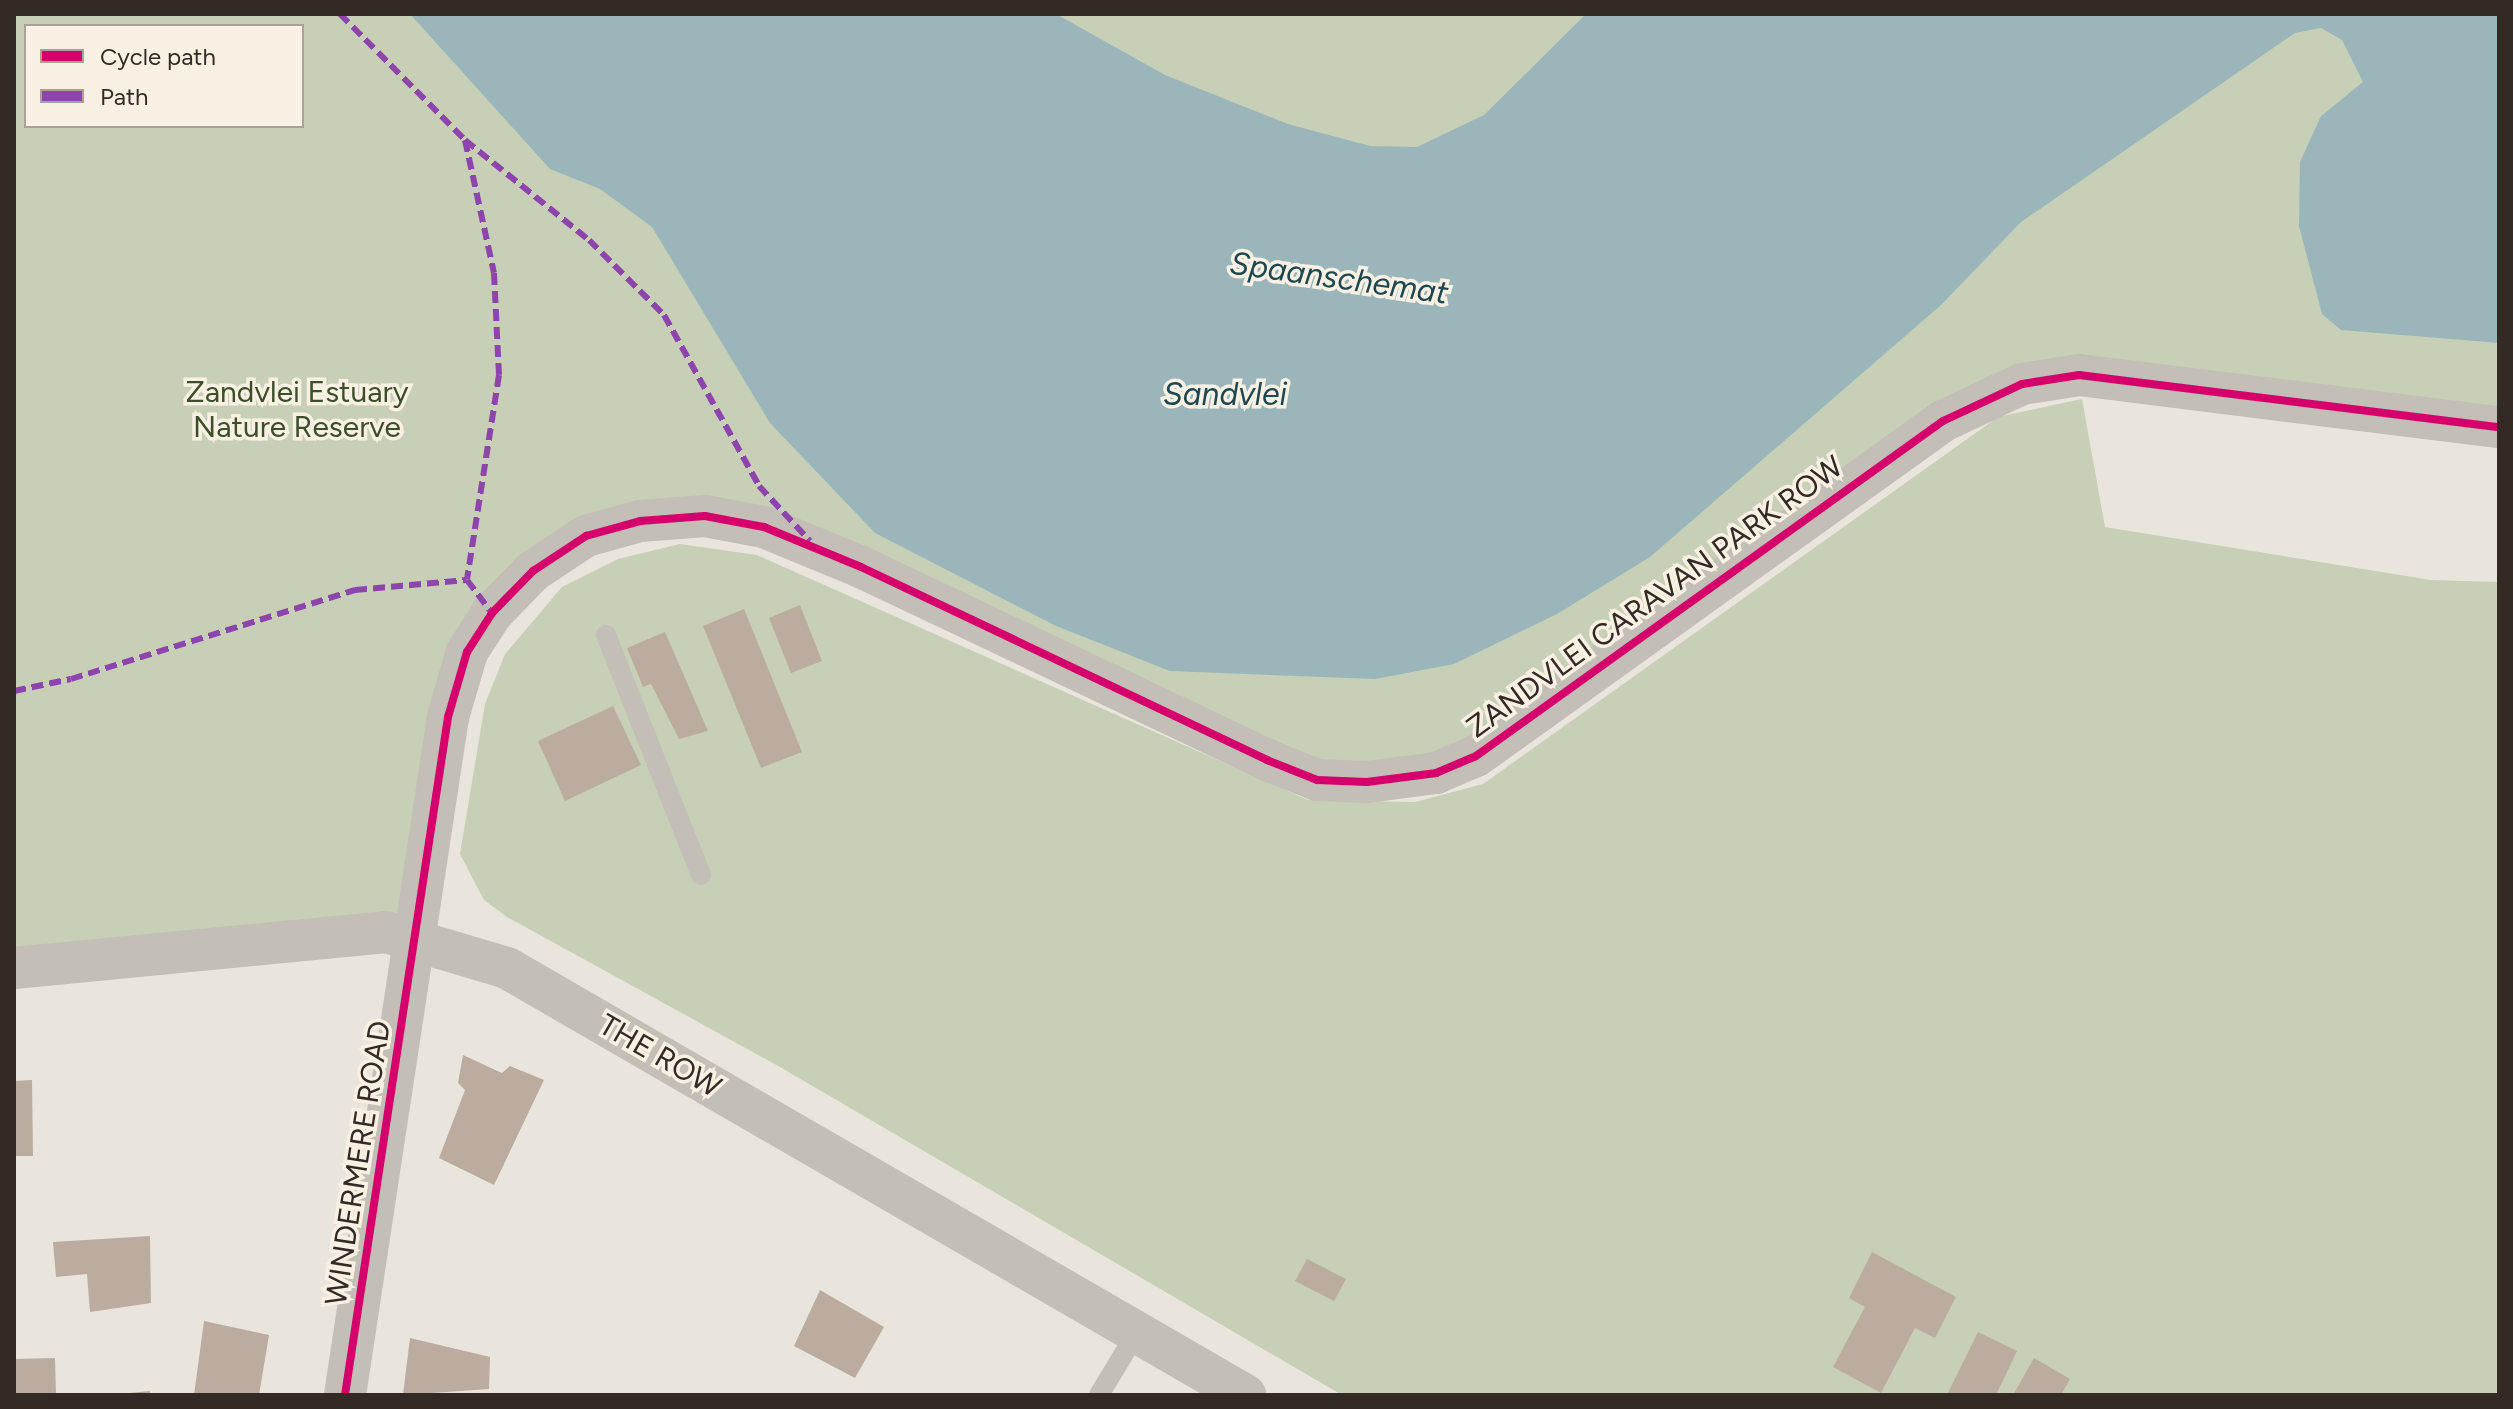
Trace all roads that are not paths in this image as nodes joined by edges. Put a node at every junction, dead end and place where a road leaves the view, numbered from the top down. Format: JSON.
{"nodes":[{"id":1,"x":2499,"y":427,"type":"edge"},
{"id":2,"x":606,"y":635,"type":"dead end"},
{"id":3,"x":701,"y":875,"type":"dead end"},
{"id":4,"x":418,"y":938,"type":"junction"},
{"id":5,"x":14,"y":968,"type":"edge"},
{"id":6,"x":1137,"y":1332,"type":"junction"},
{"id":7,"x":345,"y":1395,"type":"edge"},
{"id":8,"x":1099,"y":1395,"type":"edge"},
{"id":9,"x":1245,"y":1395,"type":"edge"}],
"edges":[{"from":1,"to":4,"type":"street","name":"ZANDVLEI CARAVAN PARK ROW"},
{"from":2,"to":3,"type":"lane"},
{"from":4,"to":5,"type":"street","name":"THE ROW"},
{"from":4,"to":6,"type":"street","name":"THE ROW"},
{"from":4,"to":7,"type":"street","name":"WINDERMERE ROAD"},
{"from":6,"to":8,"type":"lane"},
{"from":6,"to":9,"type":"street","name":"THE ROW"}]}
